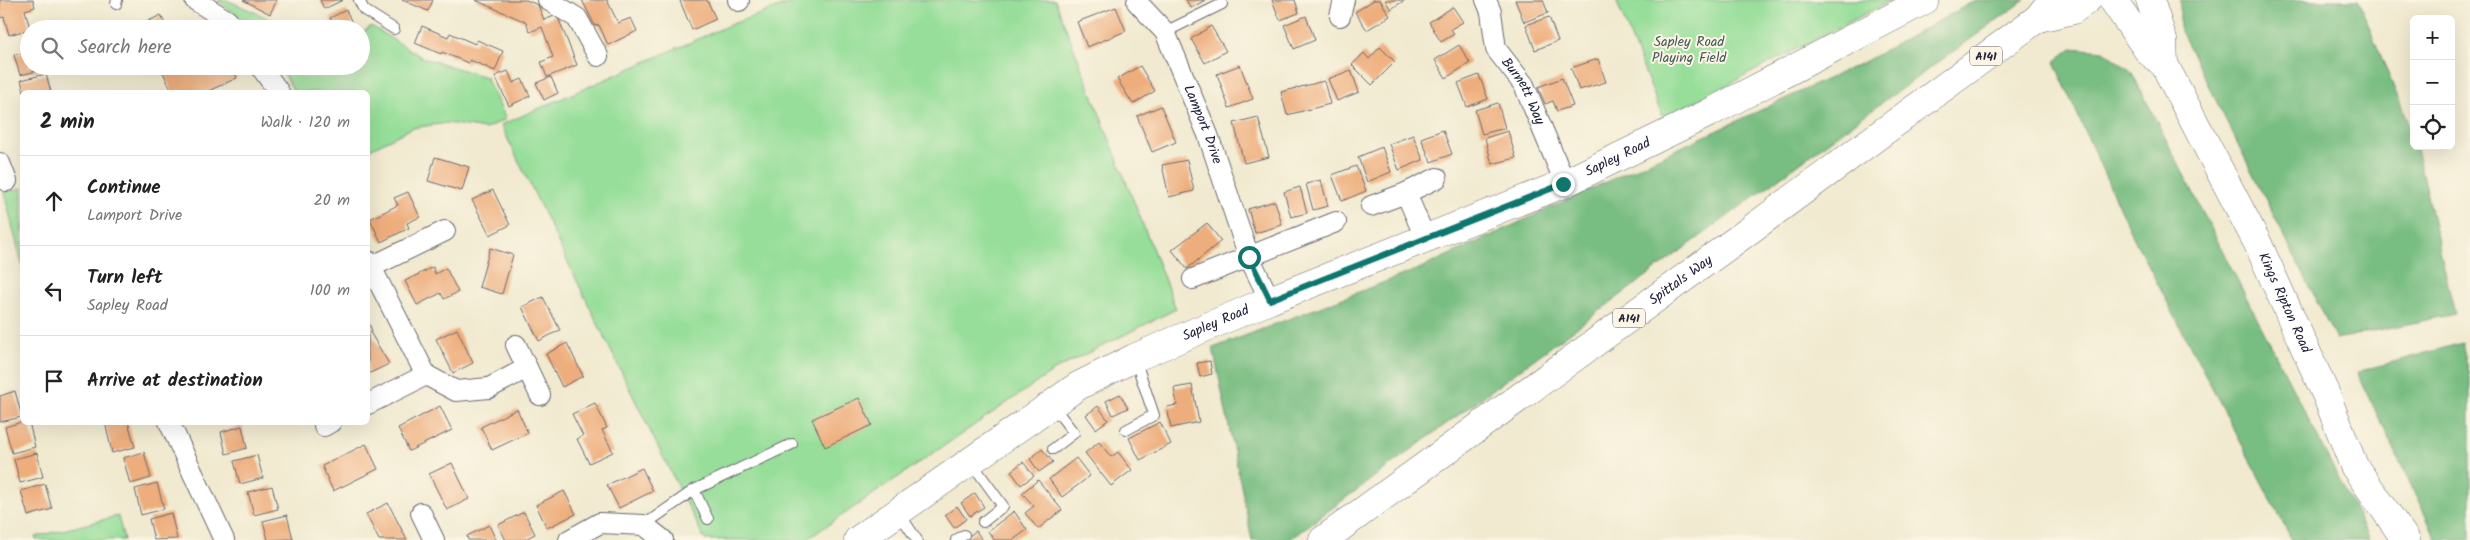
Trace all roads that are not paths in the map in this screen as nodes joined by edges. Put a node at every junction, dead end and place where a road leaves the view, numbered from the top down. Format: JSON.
{"nodes":[{"id":1,"x":195,"y":0,"type":"edge"},
{"id":2,"x":359,"y":0,"type":"edge"},
{"id":3,"x":548,"y":0,"type":"edge"},
{"id":4,"x":1486,"y":0,"type":"edge"},
{"id":5,"x":1925,"y":0,"type":"edge"},
{"id":6,"x":2087,"y":0,"type":"edge"},
{"id":7,"x":2114,"y":0,"type":"edge"},
{"id":8,"x":2150,"y":0,"type":"edge"},
{"id":9,"x":1135,"y":1,"type":"edge"},
{"id":10,"x":1222,"y":4,"type":"dead end"},
{"id":11,"x":2045,"y":9,"type":"edge"},
{"id":12,"x":228,"y":20,"type":"edge"},
{"id":13,"x":394,"y":29,"type":"dead end"},
{"id":14,"x":1165,"y":32,"type":"junction"},
{"id":15,"x":598,"y":56,"type":"dead end"},
{"id":16,"x":2164,"y":64,"type":"junction"},
{"id":17,"x":267,"y":75,"type":"edge"},
{"id":18,"x":278,"y":90,"type":"edge"},
{"id":19,"x":0,"y":162,"type":"edge"},
{"id":20,"x":1437,"y":178,"type":"dead end"},
{"id":21,"x":7,"y":181,"type":"dead end"},
{"id":22,"x":1563,"y":184,"type":"junction"},
{"id":23,"x":1406,"y":193,"type":"junction"},
{"id":24,"x":1371,"y":206,"type":"dead end"},
{"id":25,"x":1336,"y":222,"type":"dead end"},
{"id":26,"x":445,"y":231,"type":"dead end"},
{"id":27,"x":1426,"y":240,"type":"junction"},
{"id":28,"x":1249,"y":257,"type":"junction"},
{"id":29,"x":370,"y":264,"type":"edge"},
{"id":30,"x":370,"y":266,"type":"edge"},
{"id":31,"x":1193,"y":279,"type":"dead end"},
{"id":32,"x":1270,"y":300,"type":"junction"},
{"id":33,"x":516,"y":345,"type":"dead end"},
{"id":34,"x":1134,"y":358,"type":"junction"},
{"id":35,"x":527,"y":368,"type":"junction"},
{"id":36,"x":426,"y":375,"type":"junction"},
{"id":37,"x":540,"y":395,"type":"dead end"},
{"id":38,"x":370,"y":403,"type":"edge"},
{"id":39,"x":1052,"y":404,"type":"junction"},
{"id":40,"x":170,"y":425,"type":"edge"},
{"id":41,"x":1126,"y":430,"type":"dead end"},
{"id":42,"x":792,"y":444,"type":"dead end"},
{"id":43,"x":1053,"y":449,"type":"dead end"},
{"id":44,"x":970,"y":461,"type":"junction"},
{"id":45,"x":694,"y":490,"type":"junction"},
{"id":46,"x":898,"y":512,"type":"junction"},
{"id":47,"x":420,"y":513,"type":"dead end"},
{"id":48,"x":708,"y":519,"type":"dead end"},
{"id":49,"x":983,"y":522,"type":"dead end"},
{"id":50,"x":644,"y":525,"type":"junction"},
{"id":51,"x":224,"y":540,"type":"edge"},
{"id":52,"x":434,"y":540,"type":"edge"},
{"id":53,"x":569,"y":540,"type":"edge"},
{"id":54,"x":663,"y":540,"type":"edge"},
{"id":55,"x":858,"y":540,"type":"edge"},
{"id":56,"x":917,"y":540,"type":"edge"},
{"id":57,"x":1323,"y":540,"type":"edge"},
{"id":58,"x":2406,"y":540,"type":"edge"}],
"edges":[{"from":1,"to":12,"type":"street"},
{"from":2,"to":13,"type":"lane"},
{"from":3,"to":15,"type":"street"},
{"from":4,"to":22,"type":"street","name":"Burnett Way"},
{"from":5,"to":22,"type":"main road","name":"Sapley Road"},
{"from":6,"to":11,"type":"main road","name":"Spittals Way","number":"A141"},
{"from":7,"to":16,"type":"main road","name":"Kings Ripton Road"},
{"from":8,"to":16,"type":"main road","name":"Kings Ripton Road"},
{"from":9,"to":14,"type":"street","name":"Lamport Drive"},
{"from":10,"to":14,"type":"lane"},
{"from":11,"to":57,"type":"main road","name":"Spittals Way","number":"A141"},
{"from":14,"to":28,"type":"street","name":"Lamport Drive"},
{"from":16,"to":58,"type":"main road","name":"Kings Ripton Road"},
{"from":17,"to":18,"type":"street"},
{"from":19,"to":21,"type":"street"},
{"from":20,"to":23,"type":"street"},
{"from":22,"to":27,"type":"main road","name":"Sapley Road"},
{"from":23,"to":24,"type":"street"},
{"from":23,"to":27,"type":"street"},
{"from":25,"to":28,"type":"street"},
{"from":26,"to":29,"type":"street"},
{"from":27,"to":32,"type":"main road","name":"Sapley Road"},
{"from":28,"to":31,"type":"street"},
{"from":28,"to":32,"type":"street","name":"Lamport Drive"},
{"from":30,"to":36,"type":"street"},
{"from":32,"to":34,"type":"main road","name":"Sapley Road"},
{"from":33,"to":35,"type":"street"},
{"from":34,"to":39,"type":"main road","name":"Sapley Road"},
{"from":34,"to":41,"type":"lane"},
{"from":35,"to":36,"type":"street"},
{"from":35,"to":37,"type":"street"},
{"from":36,"to":38,"type":"street"},
{"from":39,"to":43,"type":"lane"},
{"from":39,"to":44,"type":"main road","name":"Sapley Road"},
{"from":40,"to":51,"type":"street"},
{"from":42,"to":45,"type":"lane"},
{"from":44,"to":46,"type":"main road","name":"Sapley Road"},
{"from":44,"to":49,"type":"lane"},
{"from":45,"to":48,"type":"lane"},
{"from":45,"to":50,"type":"lane"},
{"from":46,"to":55,"type":"main road","name":"Sapley Road"},
{"from":46,"to":56,"type":"lane"},
{"from":47,"to":52,"type":"street"},
{"from":50,"to":53,"type":"street"},
{"from":50,"to":54,"type":"street"}]}
